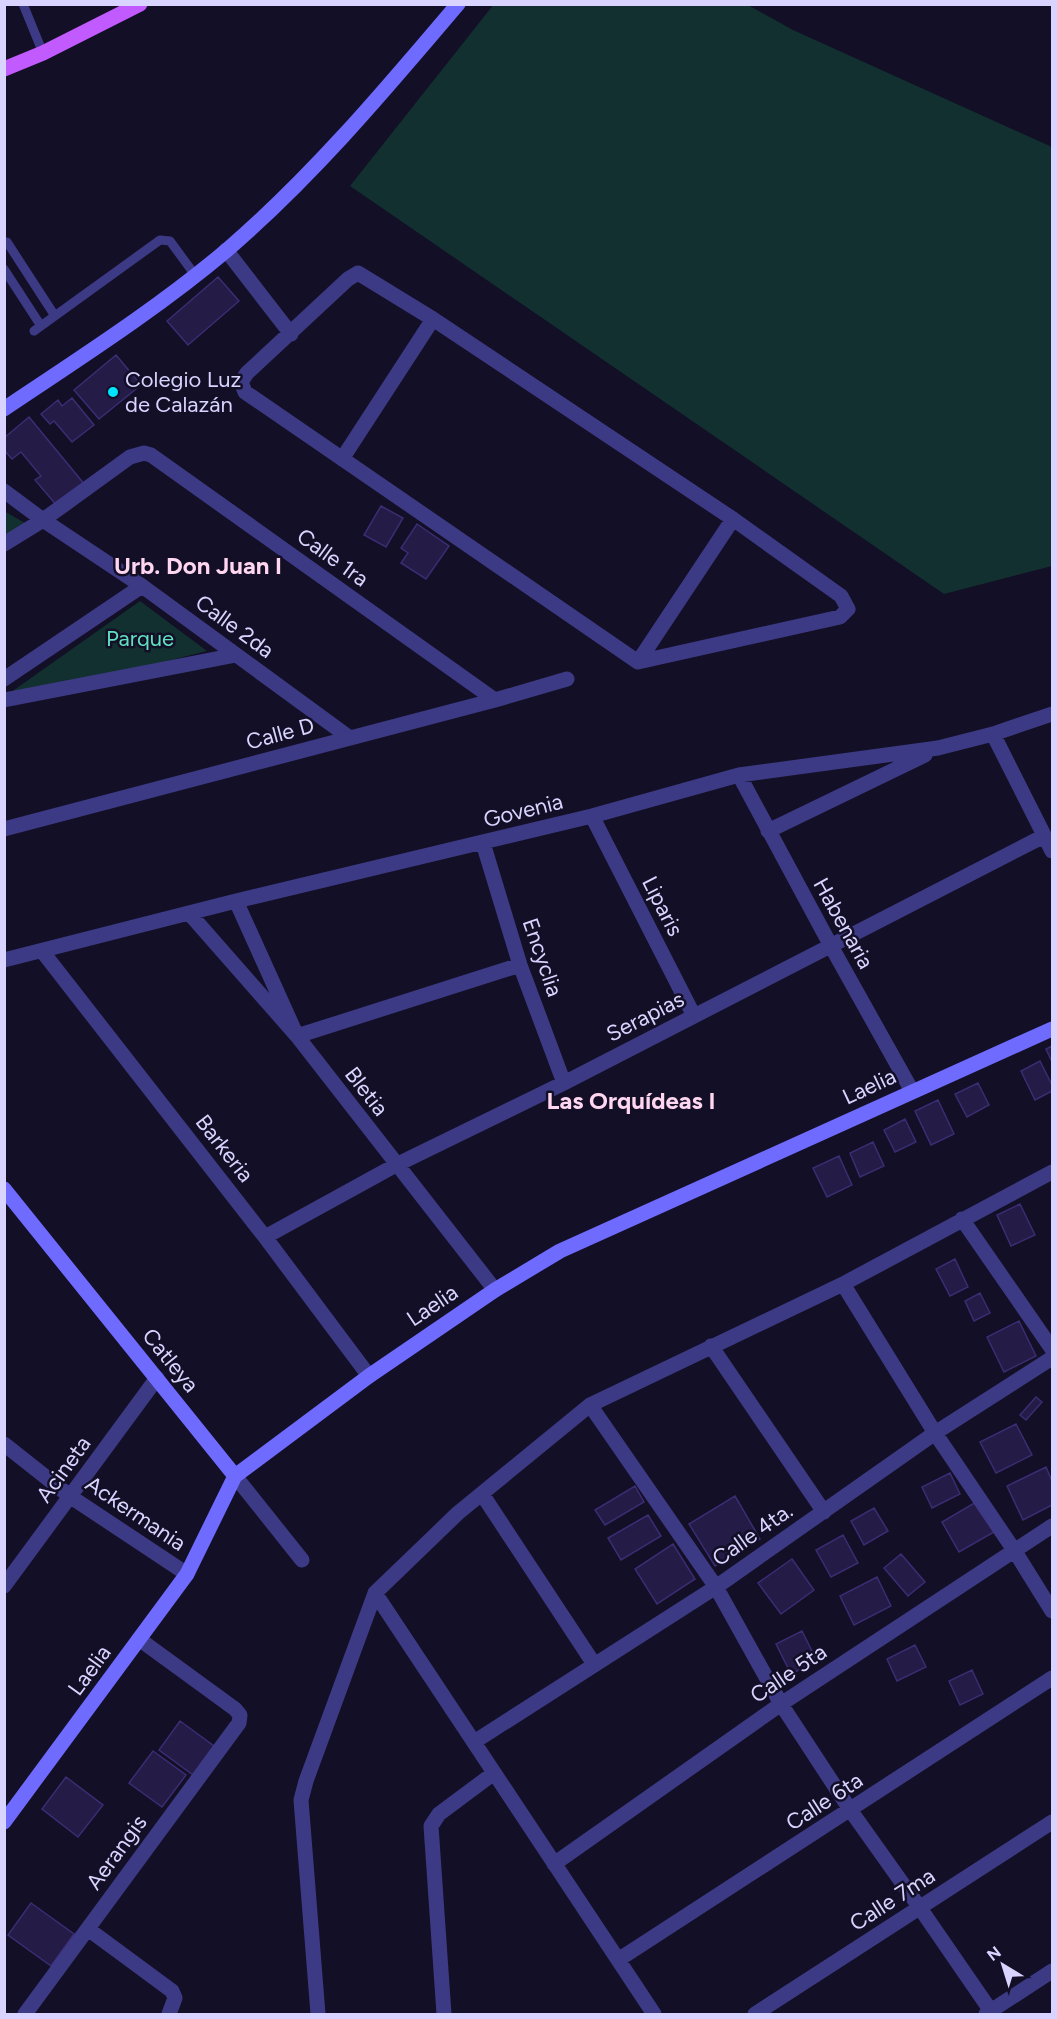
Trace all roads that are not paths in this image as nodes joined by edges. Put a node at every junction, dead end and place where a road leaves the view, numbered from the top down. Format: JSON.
{"nodes":[{"id":1,"x":23,"y":4,"type":"edge"},
{"id":2,"x":140,"y":4,"type":"edge"},
{"id":3,"x":458,"y":4,"type":"edge"},
{"id":4,"x":112,"y":11,"type":"edge"},
{"id":5,"x":43,"y":53,"type":"junction"},
{"id":6,"x":4,"y":69,"type":"edge"},
{"id":7,"x":6,"y":242,"type":"edge"},
{"id":8,"x":226,"y":250,"type":"junction"},
{"id":9,"x":4,"y":269,"type":"edge"},
{"id":10,"x":195,"y":275,"type":"junction"},
{"id":11,"x":55,"y":316,"type":"junction"},
{"id":12,"x":433,"y":319,"type":"junction"},
{"id":13,"x":291,"y":334,"type":"junction"},
{"id":14,"x":4,"y":410,"type":"edge"},
{"id":15,"x":342,"y":459,"type":"junction"},
{"id":16,"x":4,"y":491,"type":"edge"},
{"id":17,"x":733,"y":519,"type":"junction"},
{"id":18,"x":43,"y":520,"type":"junction"},
{"id":19,"x":4,"y":544,"type":"edge"},
{"id":20,"x":142,"y":586,"type":"junction"},
{"id":21,"x":236,"y":655,"type":"junction"},
{"id":22,"x":638,"y":662,"type":"junction"},
{"id":23,"x":4,"y":679,"type":"edge"},
{"id":24,"x":567,"y":679,"type":"dead end"},
{"id":25,"x":4,"y":700,"type":"edge"},
{"id":26,"x":495,"y":700,"type":"junction"},
{"id":27,"x":1053,"y":714,"type":"edge"},
{"id":28,"x":993,"y":734,"type":"junction"},
{"id":29,"x":350,"y":738,"type":"junction"},
{"id":30,"x":938,"y":748,"type":"junction"},
{"id":31,"x":739,"y":776,"type":"junction"},
{"id":32,"x":592,"y":816,"type":"junction"},
{"id":33,"x":4,"y":829,"type":"edge"},
{"id":34,"x":768,"y":831,"type":"junction"},
{"id":35,"x":1044,"y":836,"type":"junction"},
{"id":36,"x":483,"y":843,"type":"junction"},
{"id":37,"x":1053,"y":851,"type":"edge"},
{"id":38,"x":236,"y":901,"type":"junction"},
{"id":39,"x":189,"y":913,"type":"junction"},
{"id":40,"x":831,"y":946,"type":"junction"},
{"id":41,"x":42,"y":951,"type":"junction"},
{"id":42,"x":4,"y":960,"type":"edge"},
{"id":43,"x":520,"y":965,"type":"junction"},
{"id":44,"x":694,"y":1016,"type":"junction"},
{"id":45,"x":1053,"y":1029,"type":"edge"},
{"id":46,"x":297,"y":1036,"type":"junction"},
{"id":47,"x":564,"y":1083,"type":"junction"},
{"id":48,"x":912,"y":1091,"type":"junction"},
{"id":49,"x":396,"y":1165,"type":"junction"},
{"id":50,"x":1053,"y":1172,"type":"edge"},
{"id":51,"x":4,"y":1189,"type":"edge"},
{"id":52,"x":962,"y":1219,"type":"junction"},
{"id":53,"x":266,"y":1237,"type":"junction"},
{"id":54,"x":843,"y":1284,"type":"junction"},
{"id":55,"x":495,"y":1290,"type":"junction"},
{"id":56,"x":711,"y":1346,"type":"junction"},
{"id":57,"x":1053,"y":1349,"type":"edge"},
{"id":58,"x":1053,"y":1358,"type":"edge"},
{"id":59,"x":369,"y":1376,"type":"junction"},
{"id":60,"x":157,"y":1378,"type":"junction"},
{"id":61,"x":591,"y":1405,"type":"junction"},
{"id":62,"x":935,"y":1433,"type":"junction"},
{"id":63,"x":4,"y":1444,"type":"edge"},
{"id":64,"x":235,"y":1476,"type":"junction"},
{"id":65,"x":482,"y":1494,"type":"junction"},
{"id":66,"x":71,"y":1497,"type":"junction"},
{"id":67,"x":824,"y":1512,"type":"junction"},
{"id":68,"x":1053,"y":1527,"type":"edge"},
{"id":69,"x":1014,"y":1550,"type":"junction"},
{"id":70,"x":302,"y":1560,"type":"dead end"},
{"id":71,"x":187,"y":1574,"type":"junction"},
{"id":72,"x":4,"y":1586,"type":"edge"},
{"id":73,"x":716,"y":1587,"type":"junction"},
{"id":74,"x":375,"y":1593,"type":"junction"},
{"id":75,"x":1053,"y":1611,"type":"edge"},
{"id":76,"x":140,"y":1639,"type":"junction"},
{"id":77,"x":594,"y":1664,"type":"junction"},
{"id":78,"x":1053,"y":1678,"type":"edge"},
{"id":79,"x":781,"y":1704,"type":"junction"},
{"id":80,"x":474,"y":1742,"type":"junction"},
{"id":81,"x":494,"y":1773,"type":"junction"},
{"id":82,"x":851,"y":1811,"type":"junction"},
{"id":83,"x":4,"y":1822,"type":"edge"},
{"id":84,"x":1053,"y":1822,"type":"edge"},
{"id":85,"x":554,"y":1864,"type":"junction"},
{"id":86,"x":920,"y":1908,"type":"junction"},
{"id":87,"x":88,"y":1929,"type":"junction"},
{"id":88,"x":618,"y":1960,"type":"junction"},
{"id":89,"x":1053,"y":1971,"type":"edge"},
{"id":90,"x":990,"y":2013,"type":"edge"},
{"id":91,"x":25,"y":2014,"type":"edge"},
{"id":92,"x":169,"y":2014,"type":"edge"},
{"id":93,"x":318,"y":2014,"type":"edge"},
{"id":94,"x":444,"y":2014,"type":"edge"},
{"id":95,"x":654,"y":2014,"type":"edge"},
{"id":96,"x":755,"y":2014,"type":"edge"}],
"edges":[{"from":1,"to":5,"type":"lane"},
{"from":2,"to":4,"type":"main road"},
{"from":3,"to":8,"type":"street"},
{"from":4,"to":5,"type":"main road"},
{"from":5,"to":6,"type":"main road"},
{"from":7,"to":11,"type":"lane"},
{"from":8,"to":10,"type":"street"},
{"from":8,"to":13,"type":"street"},
{"from":9,"to":11,"type":"lane"},
{"from":10,"to":11,"type":"lane"},
{"from":10,"to":14,"type":"street"},
{"from":12,"to":13,"type":"street"},
{"from":12,"to":15,"type":"street"},
{"from":12,"to":17,"type":"street"},
{"from":13,"to":15,"type":"street"},
{"from":15,"to":22,"type":"street"},
{"from":16,"to":18,"type":"street","name":"Calle 2da"},
{"from":17,"to":22,"type":"street"},
{"from":17,"to":22,"type":"street"},
{"from":18,"to":19,"type":"street"},
{"from":18,"to":20,"type":"street","name":"Calle 2da"},
{"from":18,"to":26,"type":"street","name":"Calle 1ra"},
{"from":20,"to":21,"type":"street","name":"Calle 2da"},
{"from":20,"to":23,"type":"street"},
{"from":21,"to":25,"type":"street"},
{"from":21,"to":29,"type":"street","name":"Calle 2da"},
{"from":24,"to":26,"type":"street","name":"Calle D"},
{"from":26,"to":29,"type":"street","name":"Calle D"},
{"from":27,"to":28,"type":"street","name":"Govenia"},
{"from":28,"to":30,"type":"street","name":"Govenia"},
{"from":28,"to":35,"type":"street"},
{"from":29,"to":33,"type":"street","name":"Calle D"},
{"from":30,"to":31,"type":"street","name":"Govenia"},
{"from":30,"to":34,"type":"street"},
{"from":31,"to":32,"type":"street","name":"Govenia"},
{"from":31,"to":34,"type":"street","name":"Habenaria"},
{"from":32,"to":36,"type":"street","name":"Govenia"},
{"from":32,"to":44,"type":"street","name":"Liparis"},
{"from":34,"to":40,"type":"street","name":"Habenaria"},
{"from":35,"to":37,"type":"street"},
{"from":35,"to":40,"type":"street","name":"Serapias"},
{"from":36,"to":38,"type":"street","name":"Govenia"},
{"from":36,"to":43,"type":"street","name":"Encyclia"},
{"from":38,"to":39,"type":"street","name":"Govenia"},
{"from":38,"to":46,"type":"street","name":"Bletia"},
{"from":39,"to":41,"type":"street","name":"Govenia"},
{"from":39,"to":46,"type":"street"},
{"from":40,"to":44,"type":"street","name":"Serapias"},
{"from":40,"to":48,"type":"street","name":"Habenaria"},
{"from":41,"to":42,"type":"street","name":"Govenia"},
{"from":41,"to":53,"type":"street","name":"Barkeria"},
{"from":43,"to":46,"type":"street"},
{"from":43,"to":47,"type":"street","name":"Encyclia"},
{"from":44,"to":47,"type":"street","name":"Serapias"},
{"from":45,"to":48,"type":"street","name":"Laelia"},
{"from":46,"to":49,"type":"street","name":"Bletia"},
{"from":47,"to":49,"type":"street","name":"Serapias"},
{"from":48,"to":55,"type":"street","name":"Laelia"},
{"from":49,"to":53,"type":"street","name":"Serapias"},
{"from":49,"to":55,"type":"street","name":"Bletia"},
{"from":50,"to":52,"type":"street"},
{"from":51,"to":60,"type":"street","name":"Catleya"},
{"from":52,"to":54,"type":"street"},
{"from":52,"to":57,"type":"street"},
{"from":53,"to":59,"type":"street","name":"Barkeria"},
{"from":54,"to":56,"type":"street"},
{"from":54,"to":62,"type":"street"},
{"from":55,"to":59,"type":"street","name":"Laelia"},
{"from":56,"to":61,"type":"street"},
{"from":56,"to":67,"type":"street"},
{"from":58,"to":62,"type":"street","name":"Calle 4ta."},
{"from":59,"to":64,"type":"street","name":"Laelia"},
{"from":60,"to":64,"type":"street","name":"Catleya"},
{"from":60,"to":66,"type":"street","name":"Acineta"},
{"from":61,"to":65,"type":"street"},
{"from":61,"to":73,"type":"street"},
{"from":62,"to":67,"type":"street","name":"Calle 4ta."},
{"from":62,"to":69,"type":"street"},
{"from":63,"to":66,"type":"street","name":"Ackermania"},
{"from":64,"to":70,"type":"street","name":"Catleya"},
{"from":64,"to":71,"type":"street","name":"Laelia"},
{"from":65,"to":74,"type":"street"},
{"from":65,"to":77,"type":"street"},
{"from":66,"to":71,"type":"street","name":"Ackermania"},
{"from":66,"to":72,"type":"street","name":"Acineta"},
{"from":67,"to":73,"type":"street","name":"Calle 4ta."},
{"from":68,"to":69,"type":"street","name":"Calle 5ta"},
{"from":69,"to":75,"type":"street"},
{"from":69,"to":79,"type":"street","name":"Calle 5ta"},
{"from":71,"to":76,"type":"street","name":"Laelia"},
{"from":73,"to":77,"type":"street","name":"Calle 4ta."},
{"from":73,"to":79,"type":"street"},
{"from":74,"to":80,"type":"street"},
{"from":74,"to":93,"type":"street"},
{"from":76,"to":83,"type":"street","name":"Laelia"},
{"from":76,"to":87,"type":"street","name":"Aerangis"},
{"from":77,"to":80,"type":"street","name":"Calle 4ta."},
{"from":78,"to":82,"type":"street","name":"Calle 6ta"},
{"from":79,"to":82,"type":"street"},
{"from":79,"to":85,"type":"street","name":"Calle 5ta"},
{"from":80,"to":81,"type":"street"},
{"from":81,"to":85,"type":"street"},
{"from":81,"to":94,"type":"street"},
{"from":82,"to":86,"type":"street"},
{"from":82,"to":88,"type":"street","name":"Calle 6ta"},
{"from":84,"to":86,"type":"street","name":"Calle 7ma"},
{"from":85,"to":88,"type":"street"},
{"from":86,"to":90,"type":"street"},
{"from":86,"to":96,"type":"street","name":"Calle 7ma"},
{"from":87,"to":91,"type":"street","name":"Aerangis"},
{"from":87,"to":92,"type":"street"},
{"from":88,"to":95,"type":"street"},
{"from":89,"to":90,"type":"street"}]}
